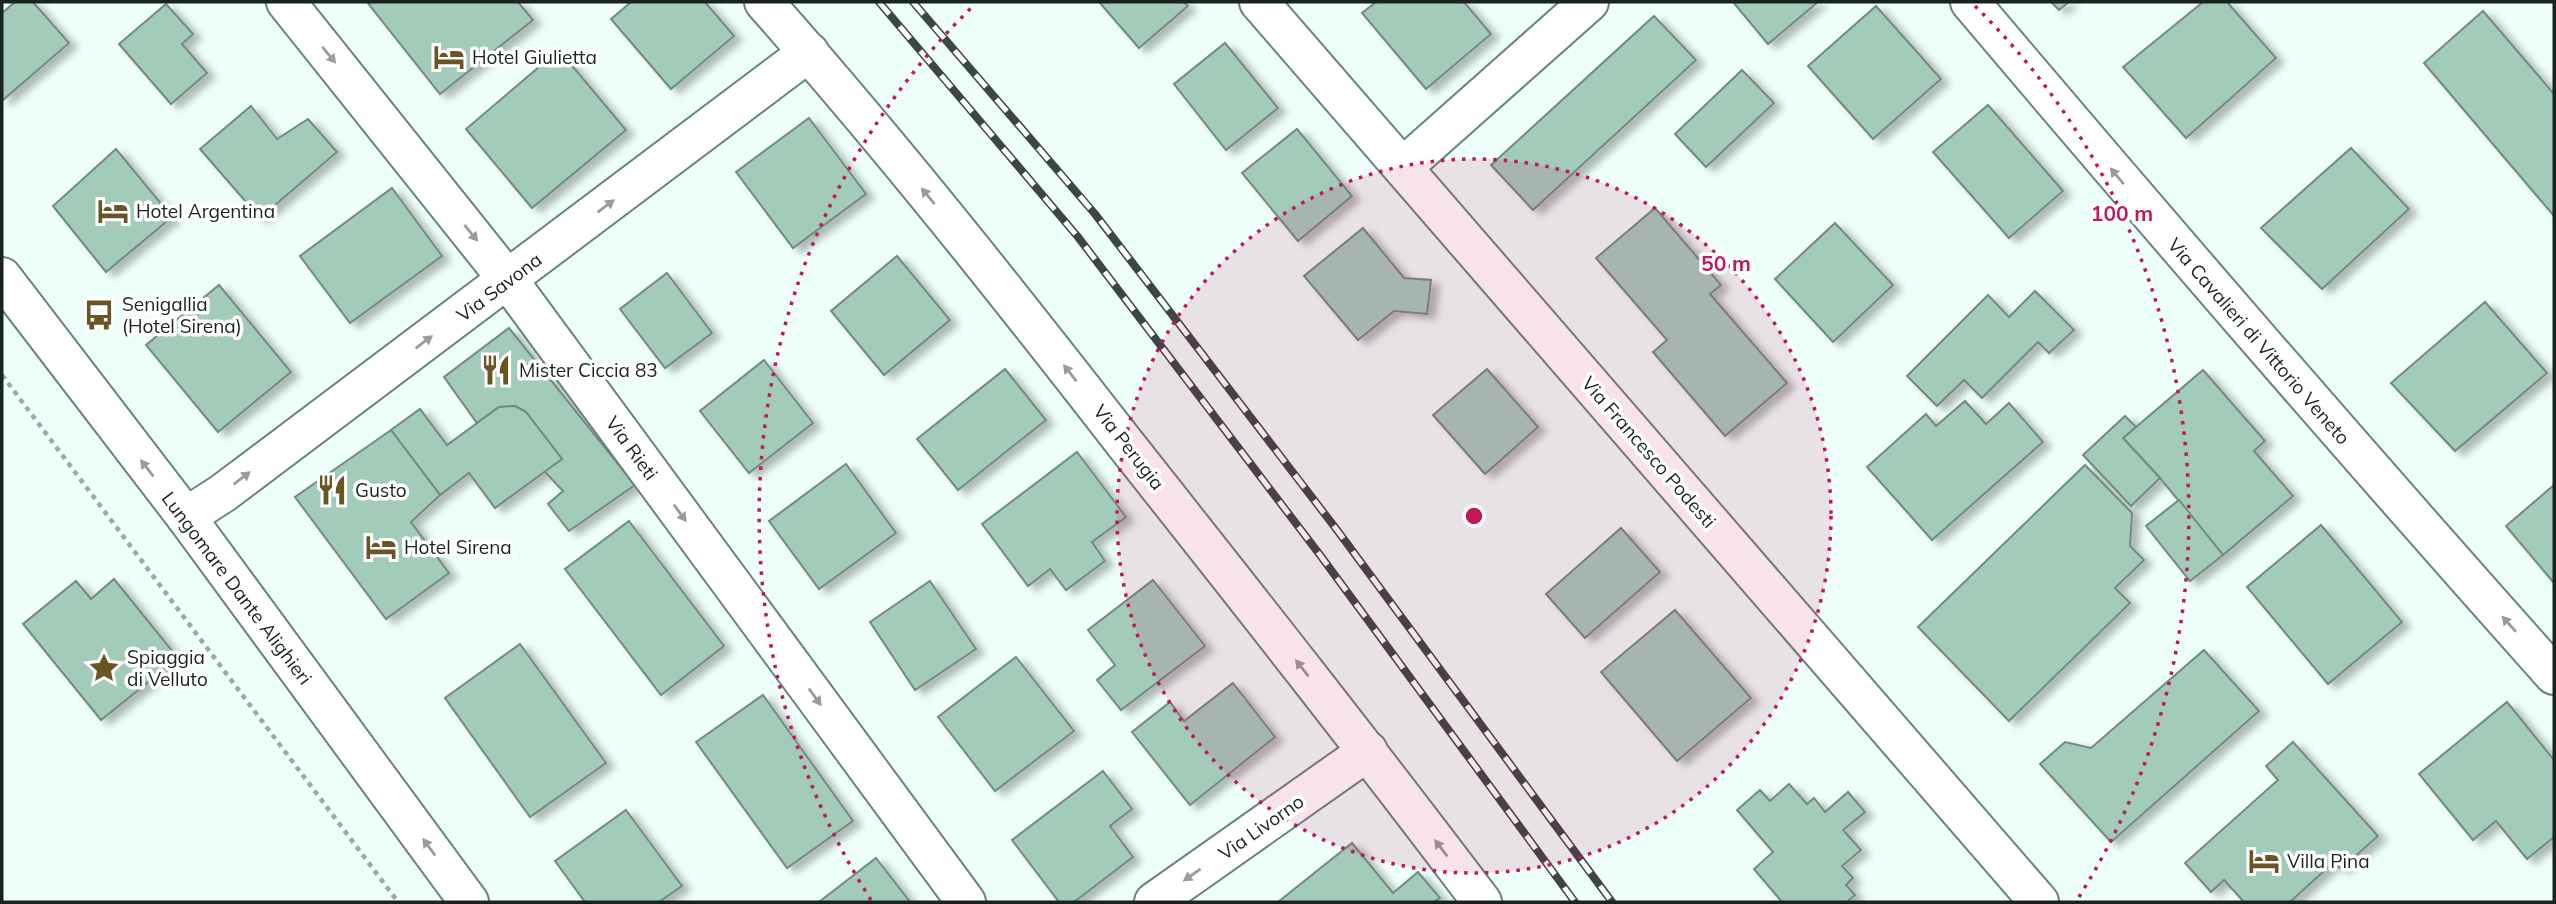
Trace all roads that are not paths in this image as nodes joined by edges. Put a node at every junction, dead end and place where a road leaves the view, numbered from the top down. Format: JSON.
{"nodes":[{"id":1,"x":286,"y":2,"type":"edge"},
{"id":2,"x":764,"y":2,"type":"edge"},
{"id":3,"x":1259,"y":2,"type":"edge"},
{"id":4,"x":1589,"y":2,"type":"edge"},
{"id":5,"x":1970,"y":2,"type":"edge"},
{"id":6,"x":809,"y":52,"type":"junction"},
{"id":7,"x":1403,"y":167,"type":"junction"},
{"id":8,"x":2,"y":276,"type":"edge"},
{"id":9,"x":508,"y":280,"type":"junction"},
{"id":10,"x":186,"y":517,"type":"junction"},
{"id":11,"x":2554,"y":675,"type":"edge"},
{"id":12,"x":1368,"y":751,"type":"junction"},
{"id":13,"x":469,"y":902,"type":"edge"},
{"id":14,"x":966,"y":902,"type":"edge"},
{"id":15,"x":1154,"y":902,"type":"edge"},
{"id":16,"x":1482,"y":902,"type":"edge"},
{"id":17,"x":2039,"y":902,"type":"edge"}],
"edges":[{"from":1,"to":9,"type":"street","name":"Via Rieti","one_way":true},
{"from":2,"to":6,"type":"street","name":"Via Perugia"},
{"from":3,"to":7,"type":"street","name":"Via Francesco Podesti"},
{"from":4,"to":7,"type":"street"},
{"from":11,"to":5,"type":"street","name":"Via Cavalieri di Vittorio Veneto","one_way":true},
{"from":9,"to":6,"type":"street","name":"Via Savona","one_way":true},
{"from":12,"to":6,"type":"street","name":"Via Perugia","one_way":true},
{"from":7,"to":17,"type":"street","name":"Via Francesco Podesti"},
{"from":10,"to":8,"type":"street","name":"Lungomare Dante Alighieri","one_way":true},
{"from":10,"to":9,"type":"street","name":"Via Savona","one_way":true},
{"from":9,"to":14,"type":"street","name":"Via Rieti","one_way":true},
{"from":13,"to":10,"type":"street","name":"Lungomare Dante Alighieri","one_way":true},
{"from":12,"to":15,"type":"street","name":"Via Livorno","one_way":true},
{"from":16,"to":12,"type":"street","name":"Via Perugia","one_way":true}]}
